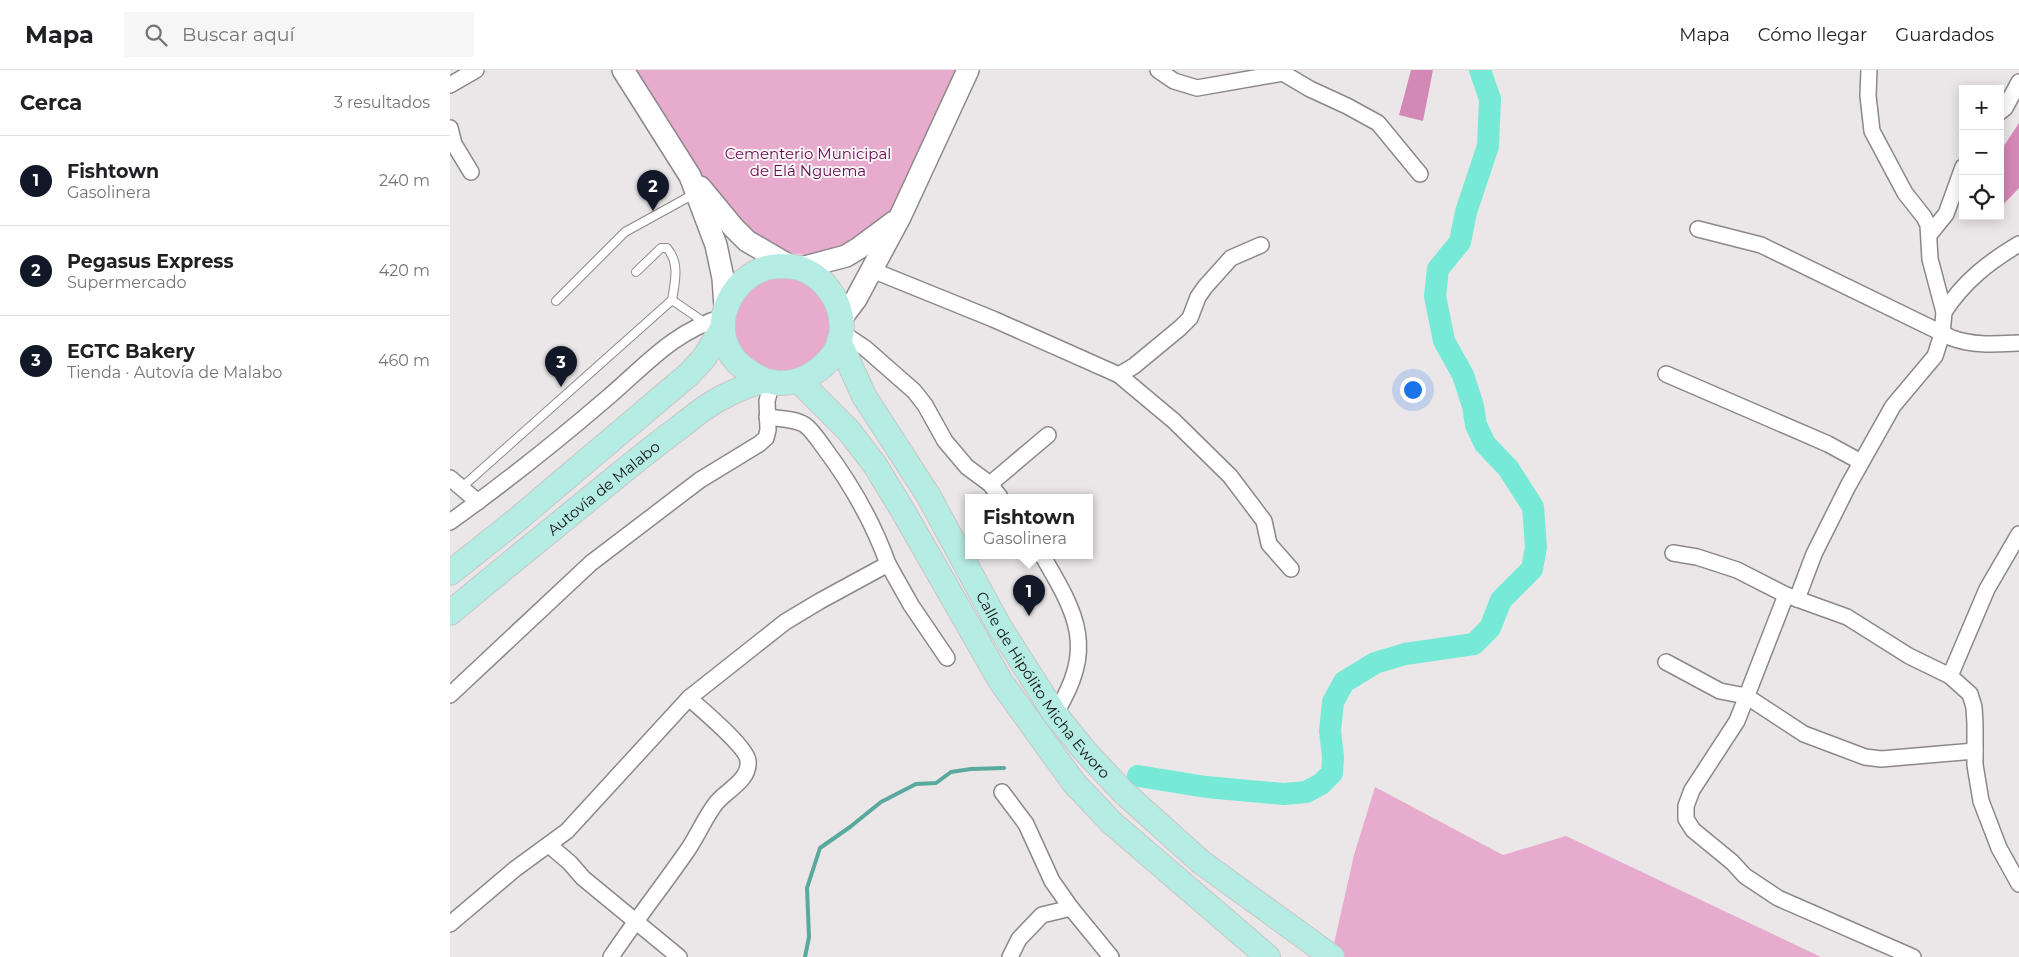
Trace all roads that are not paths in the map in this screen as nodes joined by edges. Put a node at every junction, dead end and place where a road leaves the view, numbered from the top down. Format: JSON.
{"nodes":[{"id":1,"x":476,"y":70,"type":"edge"},
{"id":2,"x":623,"y":70,"type":"edge"},
{"id":3,"x":968,"y":70,"type":"edge"},
{"id":4,"x":1158,"y":70,"type":"edge"},
{"id":5,"x":1869,"y":70,"type":"edge"},
{"id":6,"x":1284,"y":71,"type":"edge"},
{"id":7,"x":2019,"y":82,"type":"edge"},
{"id":8,"x":450,"y":85,"type":"edge"},
{"id":9,"x":2004,"y":109,"type":"edge"},
{"id":10,"x":450,"y":128,"type":"edge"},
{"id":11,"x":471,"y":172,"type":"dead end"},
{"id":12,"x":1420,"y":174,"type":"dead end"},
{"id":13,"x":1960,"y":175,"type":"edge"},
{"id":14,"x":693,"y":185,"type":"junction"},
{"id":15,"x":900,"y":217,"type":"junction"},
{"id":16,"x":1698,"y":229,"type":"dead end"},
{"id":17,"x":1929,"y":235,"type":"junction"},
{"id":18,"x":2019,"y":244,"type":"edge"},
{"id":19,"x":1261,"y":245,"type":"dead end"},
{"id":20,"x":796,"y":267,"type":"junction"},
{"id":21,"x":872,"y":270,"type":"junction"},
{"id":22,"x":636,"y":272,"type":"dead end"},
{"id":23,"x":672,"y":300,"type":"junction"},
{"id":24,"x":556,"y":301,"type":"dead end"},
{"id":25,"x":1944,"y":312,"type":"junction"},
{"id":26,"x":719,"y":318,"type":"junction"},
{"id":27,"x":841,"y":331,"type":"junction"},
{"id":28,"x":1942,"y":334,"type":"junction"},
{"id":29,"x":2019,"y":343,"type":"edge"},
{"id":30,"x":1666,"y":374,"type":"dead end"},
{"id":31,"x":1119,"y":375,"type":"junction"},
{"id":32,"x":769,"y":381,"type":"junction"},
{"id":33,"x":799,"y":381,"type":"junction"},
{"id":34,"x":767,"y":418,"type":"junction"},
{"id":35,"x":1048,"y":435,"type":"dead end"},
{"id":36,"x":1861,"y":462,"type":"junction"},
{"id":37,"x":456,"y":483,"type":"edge"},
{"id":38,"x":990,"y":484,"type":"junction"},
{"id":39,"x":998,"y":494,"type":"edge"},
{"id":40,"x":478,"y":502,"type":"junction"},
{"id":41,"x":450,"y":522,"type":"edge"},
{"id":42,"x":2019,"y":534,"type":"edge"},
{"id":43,"x":1673,"y":553,"type":"dead end"},
{"id":44,"x":1044,"y":559,"type":"edge"},
{"id":45,"x":888,"y":564,"type":"junction"},
{"id":46,"x":1291,"y":569,"type":"dead end"},
{"id":47,"x":450,"y":573,"type":"edge"},
{"id":48,"x":1791,"y":597,"type":"junction"},
{"id":49,"x":450,"y":613,"type":"edge"},
{"id":50,"x":946,"y":658,"type":"dead end"},
{"id":51,"x":1666,"y":662,"type":"dead end"},
{"id":52,"x":1950,"y":676,"type":"junction"},
{"id":53,"x":450,"y":695,"type":"edge"},
{"id":54,"x":1746,"y":696,"type":"junction"},
{"id":55,"x":688,"y":698,"type":"junction"},
{"id":56,"x":1054,"y":714,"type":"junction"},
{"id":57,"x":1975,"y":751,"type":"junction"},
{"id":58,"x":1002,"y":792,"type":"dead end"},
{"id":59,"x":549,"y":845,"type":"junction"},
{"id":60,"x":2019,"y":884,"type":"edge"},
{"id":61,"x":1071,"y":908,"type":"junction"},
{"id":62,"x":635,"y":920,"type":"junction"},
{"id":63,"x":450,"y":924,"type":"edge"},
{"id":64,"x":611,"y":957,"type":"edge"},
{"id":65,"x":679,"y":957,"type":"edge"},
{"id":66,"x":1010,"y":957,"type":"edge"},
{"id":67,"x":1111,"y":957,"type":"edge"},
{"id":68,"x":1268,"y":957,"type":"edge"},
{"id":69,"x":1332,"y":957,"type":"edge"},
{"id":70,"x":1913,"y":957,"type":"edge"}],
"edges":[{"from":1,"to":8,"type":"street"},
{"from":2,"to":14,"type":"street"},
{"from":3,"to":15,"type":"street"},
{"from":4,"to":6,"type":"street"},
{"from":5,"to":17,"type":"street"},
{"from":6,"to":12,"type":"street"},
{"from":7,"to":9,"type":"street"},
{"from":10,"to":11,"type":"street"},
{"from":13,"to":17,"type":"street"},
{"from":14,"to":20,"type":"street"},
{"from":14,"to":24,"type":"lane"},
{"from":14,"to":26,"type":"street"},
{"from":15,"to":20,"type":"street"},
{"from":15,"to":21,"type":"street"},
{"from":16,"to":28,"type":"street"},
{"from":17,"to":25,"type":"street"},
{"from":18,"to":25,"type":"street"},
{"from":19,"to":31,"type":"street"},
{"from":20,"to":26,"type":"main road"},
{"from":20,"to":27,"type":"main road"},
{"from":21,"to":27,"type":"street"},
{"from":21,"to":31,"type":"street"},
{"from":22,"to":23,"type":"lane"},
{"from":23,"to":26,"type":"lane"},
{"from":23,"to":37,"type":"lane"},
{"from":25,"to":28,"type":"street"},
{"from":26,"to":32,"type":"main road"},
{"from":26,"to":40,"type":"street"},
{"from":26,"to":47,"type":"main road","name":"Autovía de Malabo"},
{"from":27,"to":33,"type":"main road"},
{"from":27,"to":38,"type":"street"},
{"from":27,"to":56,"type":"main road","name":"Calle de Hipólito Micha Eworo"},
{"from":28,"to":29,"type":"street"},
{"from":28,"to":36,"type":"street"},
{"from":30,"to":36,"type":"street"},
{"from":31,"to":46,"type":"street"},
{"from":32,"to":33,"type":"main road"},
{"from":32,"to":34,"type":"street"},
{"from":32,"to":49,"type":"main road","name":"Autovía de Malabo"},
{"from":33,"to":68,"type":"main road","name":"Calle de Hipólito Micha Eworo"},
{"from":34,"to":45,"type":"street"},
{"from":34,"to":53,"type":"street"},
{"from":35,"to":38,"type":"street"},
{"from":36,"to":48,"type":"street"},
{"from":37,"to":40,"type":"street"},
{"from":38,"to":39,"type":"street"},
{"from":40,"to":41,"type":"street"},
{"from":42,"to":52,"type":"street"},
{"from":43,"to":48,"type":"street"},
{"from":44,"to":56,"type":"street"},
{"from":45,"to":50,"type":"street"},
{"from":45,"to":55,"type":"street"},
{"from":48,"to":52,"type":"street"},
{"from":48,"to":54,"type":"street"},
{"from":51,"to":54,"type":"street"},
{"from":52,"to":57,"type":"street"},
{"from":54,"to":57,"type":"street"},
{"from":54,"to":70,"type":"street"},
{"from":55,"to":59,"type":"street"},
{"from":55,"to":62,"type":"street"},
{"from":56,"to":69,"type":"main road","name":"Calle de Hipólito Micha Eworo"},
{"from":57,"to":60,"type":"street"},
{"from":58,"to":61,"type":"street"},
{"from":59,"to":62,"type":"street"},
{"from":59,"to":63,"type":"street"},
{"from":61,"to":66,"type":"street"},
{"from":61,"to":67,"type":"street"},
{"from":62,"to":64,"type":"street"},
{"from":62,"to":65,"type":"street"}]}
